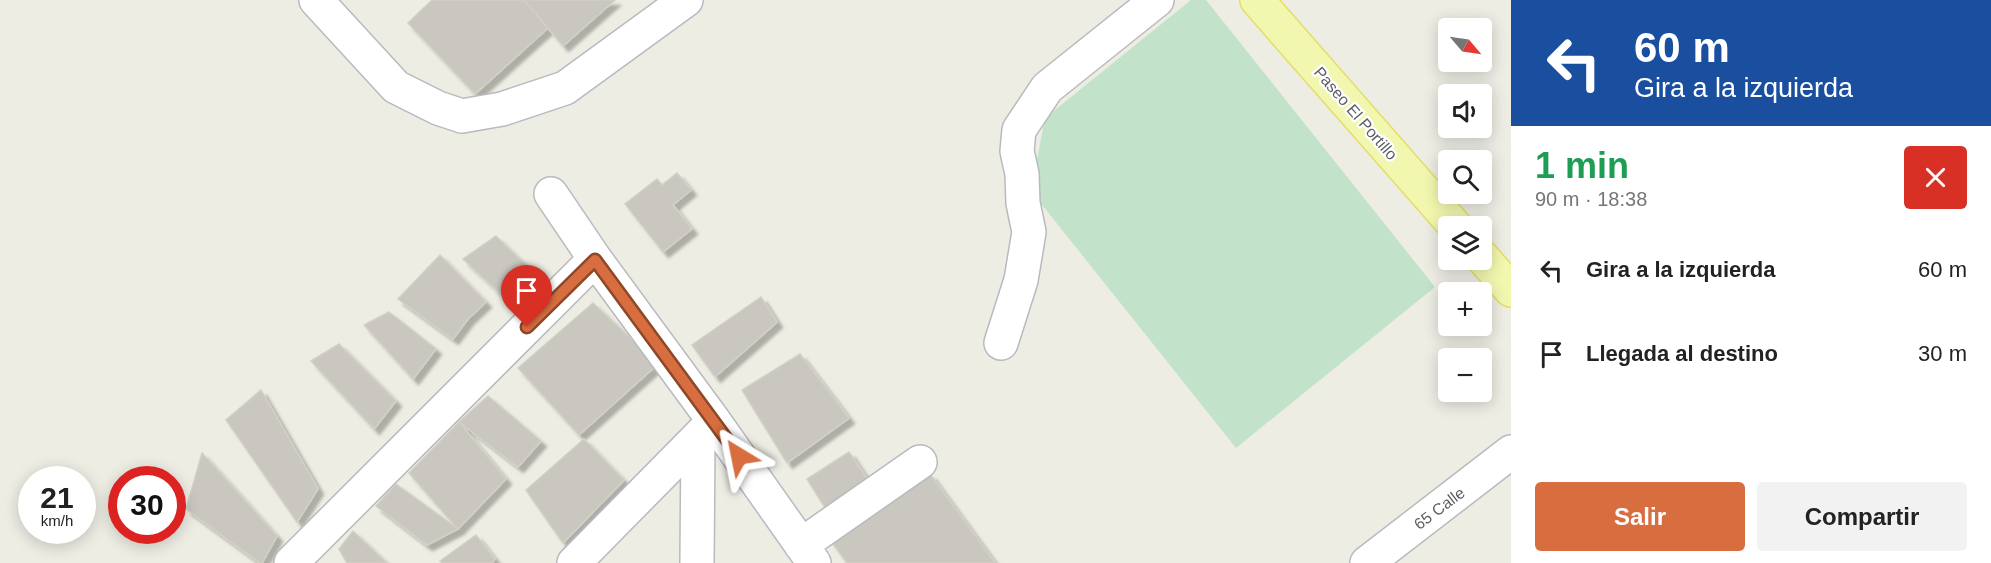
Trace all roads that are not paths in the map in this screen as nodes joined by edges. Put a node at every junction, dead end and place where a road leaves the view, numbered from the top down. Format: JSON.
{"nodes":[{"id":1,"x":316,"y":0,"type":"edge"},
{"id":2,"x":686,"y":0,"type":"edge"},
{"id":3,"x":1157,"y":0,"type":"edge"},
{"id":4,"x":1257,"y":0,"type":"edge"},
{"id":5,"x":551,"y":194,"type":"dead end"},
{"id":6,"x":1446,"y":216,"type":"edge"},
{"id":7,"x":595,"y":260,"type":"junction"},
{"id":8,"x":1492,"y":268,"type":"edge"},
{"id":9,"x":1511,"y":290,"type":"edge"},
{"id":10,"x":1001,"y":343,"type":"dead end"},
{"id":11,"x":706,"y":430,"type":"junction"},
{"id":12,"x":1511,"y":452,"type":"edge"},
{"id":13,"x":920,"y":462,"type":"dead end"},
{"id":14,"x":808,"y":554,"type":"edge"},
{"id":15,"x":291,"y":563,"type":"edge"},
{"id":16,"x":574,"y":563,"type":"edge"},
{"id":17,"x":697,"y":563,"type":"edge"},
{"id":18,"x":1367,"y":563,"type":"edge"}],
"edges":[{"from":1,"to":2,"type":"street"},
{"from":3,"to":10,"type":"street"},
{"from":4,"to":6,"type":"main road","name":"Paseo El Portillo"},
{"from":5,"to":7,"type":"street"},
{"from":7,"to":11,"type":"street"},
{"from":7,"to":15,"type":"street"},
{"from":8,"to":9,"type":"main road"},
{"from":11,"to":14,"type":"street"},
{"from":11,"to":16,"type":"street"},
{"from":11,"to":17,"type":"street"},
{"from":12,"to":18,"type":"street","name":"65 Calle"},
{"from":13,"to":14,"type":"street"}]}
